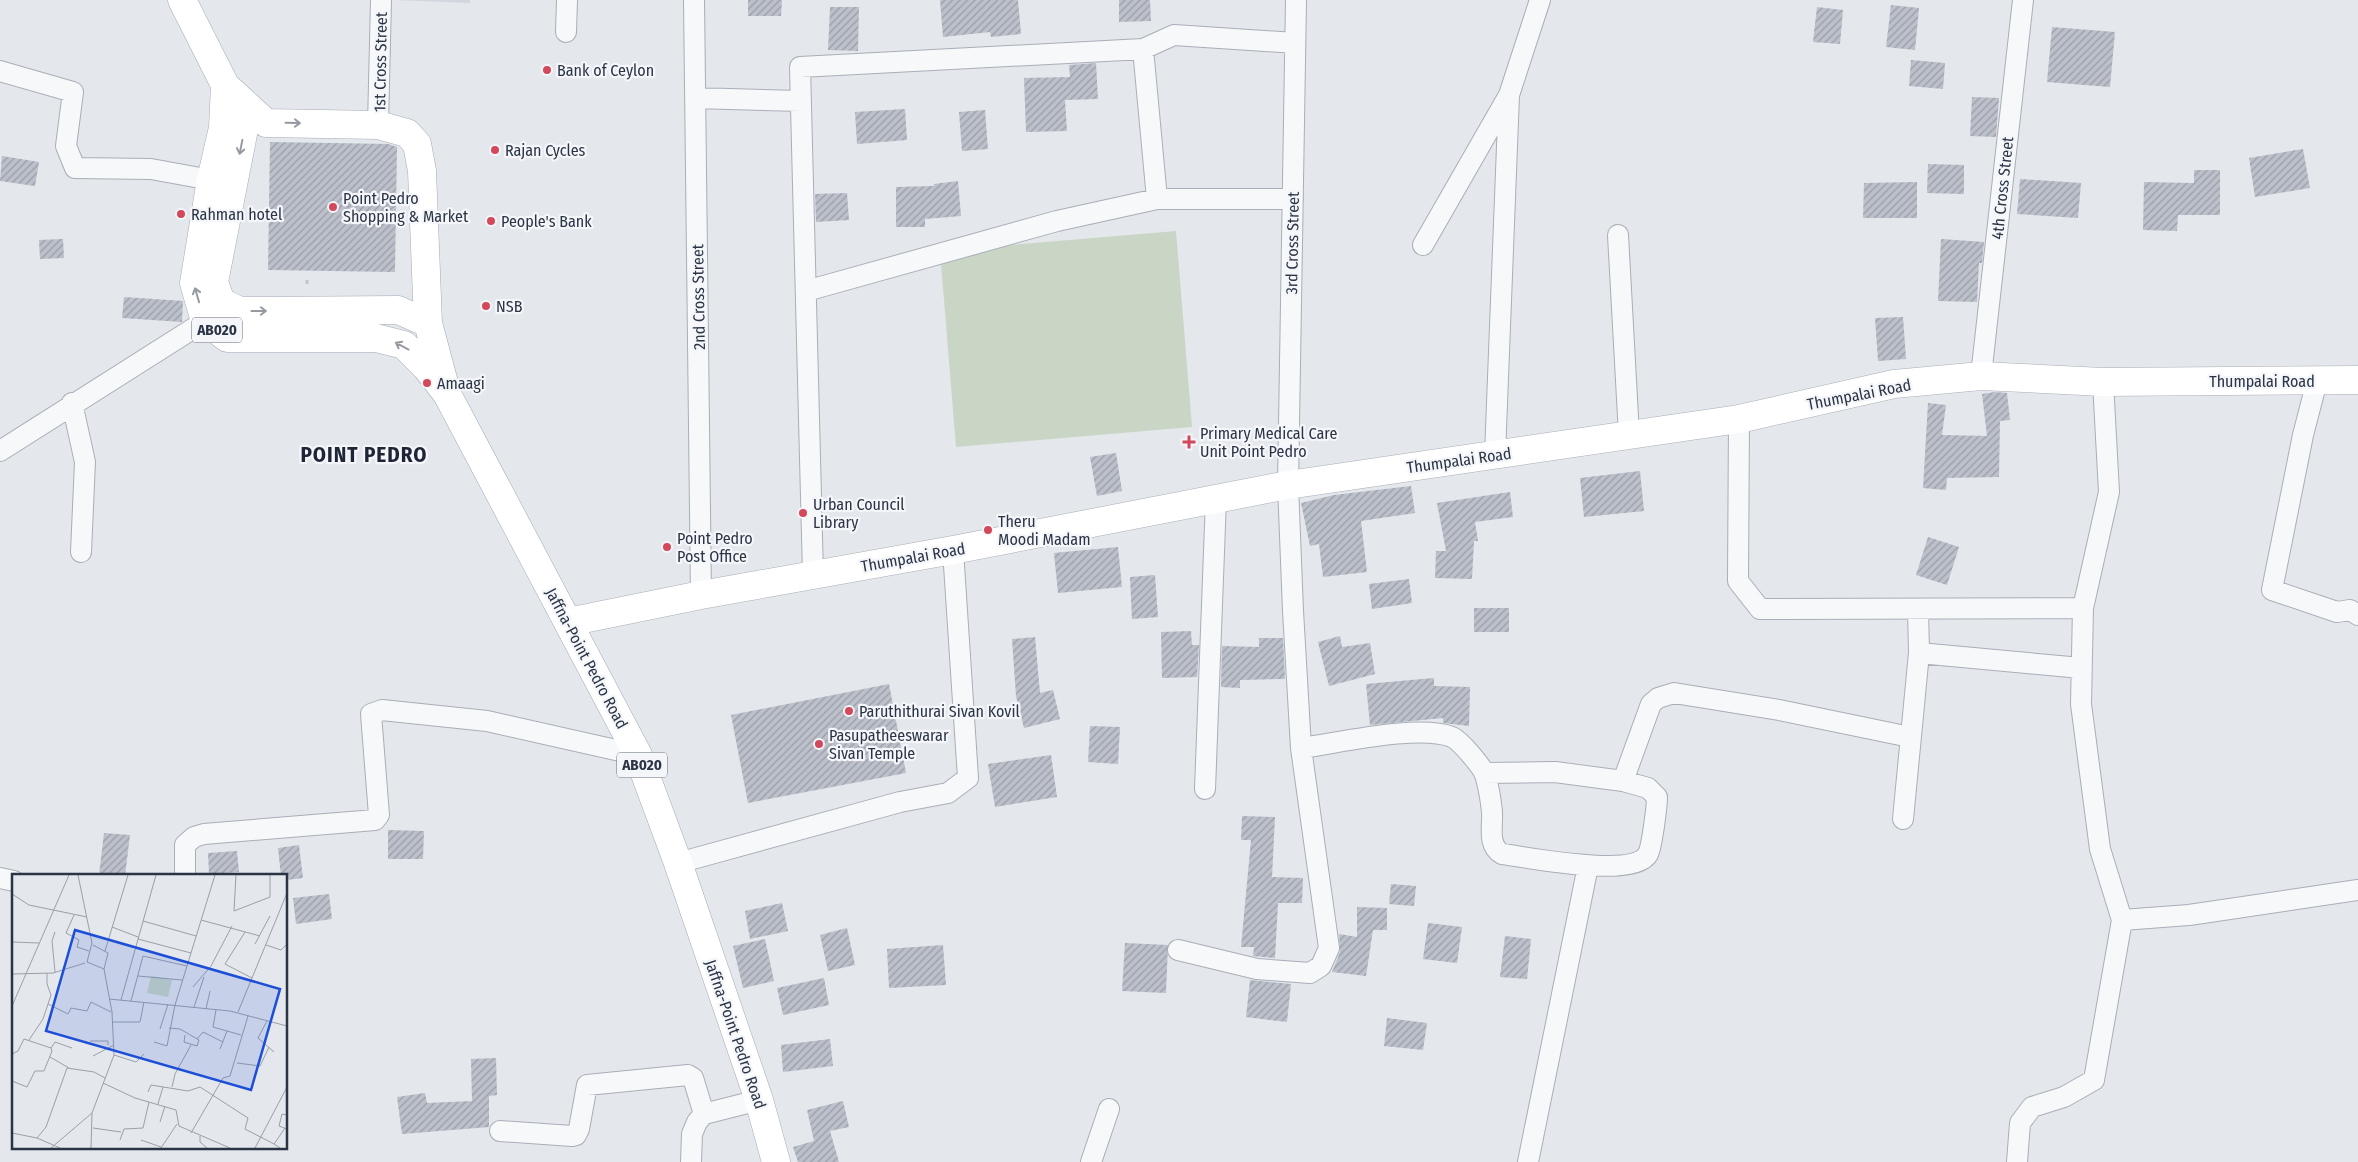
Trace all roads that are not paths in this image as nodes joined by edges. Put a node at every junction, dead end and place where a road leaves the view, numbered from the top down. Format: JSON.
{"nodes":[{"id":1,"x":182,"y":0,"type":"edge"},
{"id":2,"x":381,"y":0,"type":"edge"},
{"id":3,"x":567,"y":0,"type":"edge"},
{"id":4,"x":694,"y":0,"type":"edge"},
{"id":5,"x":1296,"y":0,"type":"edge"},
{"id":6,"x":1540,"y":0,"type":"edge"},
{"id":7,"x":2023,"y":0,"type":"edge"},
{"id":8,"x":566,"y":32,"type":"dead end"},
{"id":9,"x":1295,"y":43,"type":"junction"},
{"id":10,"x":1143,"y":50,"type":"junction"},
{"id":11,"x":0,"y":71,"type":"edge"},
{"id":12,"x":224,"y":85,"type":"junction"},
{"id":13,"x":1509,"y":95,"type":"junction"},
{"id":14,"x":696,"y":98,"type":"junction"},
{"id":15,"x":801,"y":101,"type":"junction"},
{"id":16,"x":378,"y":125,"type":"junction"},
{"id":17,"x":211,"y":180,"type":"junction"},
{"id":18,"x":1157,"y":199,"type":"junction"},
{"id":19,"x":1293,"y":199,"type":"junction"},
{"id":20,"x":1618,"y":235,"type":"dead end"},
{"id":21,"x":1423,"y":246,"type":"dead end"},
{"id":22,"x":806,"y":291,"type":"junction"},
{"id":23,"x":205,"y":321,"type":"junction"},
{"id":24,"x":428,"y":323,"type":"junction"},
{"id":25,"x":1981,"y":376,"type":"junction"},
{"id":26,"x":2358,"y":380,"type":"edge"},
{"id":27,"x":2316,"y":381,"type":"junction"},
{"id":28,"x":2103,"y":382,"type":"junction"},
{"id":29,"x":447,"y":394,"type":"junction"},
{"id":30,"x":72,"y":403,"type":"junction"},
{"id":31,"x":1739,"y":419,"type":"junction"},
{"id":32,"x":1629,"y":435,"type":"junction"},
{"id":33,"x":0,"y":450,"type":"edge"},
{"id":34,"x":1495,"y":455,"type":"junction"},
{"id":35,"x":1288,"y":485,"type":"junction"},
{"id":36,"x":1216,"y":499,"type":"junction"},
{"id":37,"x":953,"y":550,"type":"junction"},
{"id":38,"x":81,"y":552,"type":"dead end"},
{"id":39,"x":813,"y":575,"type":"junction"},
{"id":40,"x":701,"y":595,"type":"junction"},
{"id":41,"x":1918,"y":608,"type":"junction"},
{"id":42,"x":2083,"y":608,"type":"junction"},
{"id":43,"x":2358,"y":615,"type":"edge"},
{"id":44,"x":568,"y":622,"type":"junction"},
{"id":45,"x":1918,"y":653,"type":"junction"},
{"id":46,"x":2081,"y":668,"type":"junction"},
{"id":47,"x":1910,"y":737,"type":"junction"},
{"id":48,"x":1301,"y":748,"type":"junction"},
{"id":49,"x":638,"y":755,"type":"junction"},
{"id":50,"x":1484,"y":773,"type":"junction"},
{"id":51,"x":1623,"y":781,"type":"junction"},
{"id":52,"x":1205,"y":789,"type":"dead end"},
{"id":53,"x":1903,"y":819,"type":"dead end"},
{"id":54,"x":678,"y":863,"type":"junction"},
{"id":55,"x":1588,"y":866,"type":"junction"},
{"id":56,"x":185,"y":874,"type":"edge"},
{"id":57,"x":2358,"y":890,"type":"edge"},
{"id":58,"x":2122,"y":920,"type":"junction"},
{"id":59,"x":1178,"y":950,"type":"dead end"},
{"id":60,"x":759,"y":1100,"type":"junction"},
{"id":61,"x":1109,"y":1109,"type":"dead end"},
{"id":62,"x":704,"y":1114,"type":"junction"},
{"id":63,"x":500,"y":1131,"type":"dead end"},
{"id":64,"x":691,"y":1162,"type":"edge"},
{"id":65,"x":776,"y":1162,"type":"edge"},
{"id":66,"x":1091,"y":1162,"type":"edge"},
{"id":67,"x":1528,"y":1162,"type":"edge"},
{"id":68,"x":2016,"y":1162,"type":"edge"}],
"edges":[{"from":1,"to":12,"type":"main road","name":"Jaffna-Point Pedro Road","number":"AB020"},
{"from":2,"to":16,"type":"street","name":"1st Cross Street"},
{"from":3,"to":8,"type":"street"},
{"from":4,"to":14,"type":"street","name":"2nd Cross Street"},
{"from":5,"to":9,"type":"street","name":"3rd Cross Street"},
{"from":6,"to":13,"type":"street"},
{"from":7,"to":25,"type":"street","name":"4th Cross Street"},
{"from":9,"to":10,"type":"street"},
{"from":9,"to":19,"type":"street","name":"3rd Cross Street"},
{"from":10,"to":15,"type":"street"},
{"from":10,"to":18,"type":"street"},
{"from":11,"to":17,"type":"street"},
{"from":12,"to":16,"type":"main road","name":"Jaffna-Point Pedro Road","number":"AB020","one_way":true},
{"from":12,"to":17,"type":"main road","name":"Jaffna-Point Pedro Road","number":"AB020"},
{"from":12,"to":24,"type":"main road","name":"Jaffna-Point Pedro Road","number":"AB020","one_way":true},
{"from":13,"to":21,"type":"street"},
{"from":13,"to":34,"type":"street"},
{"from":14,"to":15,"type":"street"},
{"from":14,"to":40,"type":"street","name":"2nd Cross Street"},
{"from":15,"to":22,"type":"street"},
{"from":16,"to":24,"type":"main road","name":"Jaffna-Point Pedro Road","number":"AB020"},
{"from":23,"to":17,"type":"main road","name":"Jaffna-Point Pedro Road","number":"AB020","one_way":true},
{"from":18,"to":19,"type":"street"},
{"from":18,"to":22,"type":"street"},
{"from":19,"to":35,"type":"street","name":"3rd Cross Street"},
{"from":20,"to":32,"type":"street"},
{"from":22,"to":39,"type":"street"},
{"from":29,"to":23,"type":"main road","name":"Jaffna-Point Pedro Road","number":"AB020","one_way":true},
{"from":23,"to":30,"type":"street"},
{"from":24,"to":29,"type":"main road","name":"Jaffna-Point Pedro Road","number":"AB020"},
{"from":25,"to":28,"type":"main road","name":"Thumpalai Road"},
{"from":25,"to":31,"type":"main road","name":"Thumpalai Road"},
{"from":26,"to":27,"type":"main road","name":"Thumpalai Road"},
{"from":27,"to":28,"type":"main road","name":"Thumpalai Road"},
{"from":27,"to":43,"type":"street"},
{"from":28,"to":42,"type":"street"},
{"from":29,"to":44,"type":"main road","name":"Jaffna-Point Pedro Road","number":"AB020"},
{"from":30,"to":33,"type":"street"},
{"from":30,"to":38,"type":"street"},
{"from":31,"to":32,"type":"main road","name":"Thumpalai Road"},
{"from":31,"to":41,"type":"street"},
{"from":32,"to":34,"type":"main road","name":"Thumpalai Road"},
{"from":34,"to":35,"type":"main road","name":"Thumpalai Road"},
{"from":35,"to":36,"type":"main road","name":"Thumpalai Road"},
{"from":35,"to":48,"type":"street","name":"3rd Cross Street"},
{"from":36,"to":37,"type":"main road","name":"Thumpalai Road"},
{"from":36,"to":52,"type":"street"},
{"from":37,"to":39,"type":"main road","name":"Thumpalai Road"},
{"from":37,"to":54,"type":"street"},
{"from":39,"to":40,"type":"main road","name":"Thumpalai Road"},
{"from":40,"to":44,"type":"main road","name":"Thumpalai Road"},
{"from":41,"to":42,"type":"street"},
{"from":41,"to":45,"type":"street"},
{"from":42,"to":46,"type":"street"},
{"from":44,"to":49,"type":"main road","name":"Jaffna-Point Pedro Road","number":"AB020"},
{"from":45,"to":46,"type":"street"},
{"from":45,"to":47,"type":"street"},
{"from":46,"to":58,"type":"street"},
{"from":47,"to":51,"type":"street"},
{"from":47,"to":53,"type":"street"},
{"from":48,"to":50,"type":"street"},
{"from":48,"to":59,"type":"street","name":"3rd Cross Street"},
{"from":49,"to":54,"type":"main road","name":"Jaffna-Point Pedro Road","number":"AB020"},
{"from":49,"to":56,"type":"street"},
{"from":50,"to":51,"type":"street"},
{"from":50,"to":55,"type":"street"},
{"from":51,"to":55,"type":"street"},
{"from":54,"to":60,"type":"main road","name":"Jaffna-Point Pedro Road","number":"AB020"},
{"from":55,"to":67,"type":"street"},
{"from":57,"to":58,"type":"street"},
{"from":58,"to":68,"type":"street"},
{"from":60,"to":62,"type":"street"},
{"from":60,"to":65,"type":"main road","name":"Jaffna-Point Pedro Road","number":"AB020"},
{"from":61,"to":66,"type":"street"},
{"from":62,"to":63,"type":"street"},
{"from":62,"to":64,"type":"street"}]}
